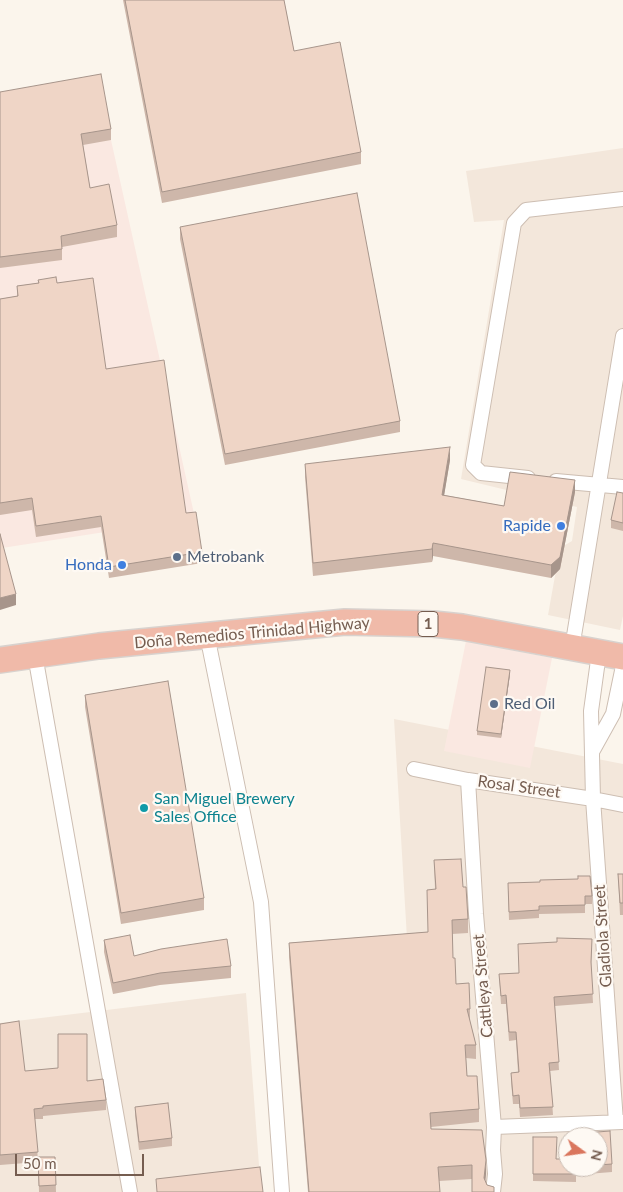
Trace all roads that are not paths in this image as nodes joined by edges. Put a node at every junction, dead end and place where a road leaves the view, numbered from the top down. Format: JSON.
{"nodes":[{"id":1,"x":623,"y":199,"type":"edge"},
{"id":2,"x":623,"y":336,"type":"edge"},
{"id":3,"x":598,"y":485,"type":"junction"},
{"id":4,"x":623,"y":487,"type":"edge"},
{"id":5,"x":207,"y":635,"type":"junction"},
{"id":6,"x":572,"y":648,"type":"junction"},
{"id":7,"x":599,"y":653,"type":"junction"},
{"id":8,"x":35,"y":655,"type":"junction"},
{"id":9,"x":623,"y":658,"type":"edge"},
{"id":10,"x":0,"y":660,"type":"edge"},
{"id":11,"x":623,"y":666,"type":"edge"},
{"id":12,"x":593,"y":751,"type":"junction"},
{"id":13,"x":414,"y":768,"type":"dead end"},
{"id":14,"x":468,"y":780,"type":"junction"},
{"id":15,"x":593,"y":798,"type":"junction"},
{"id":16,"x":623,"y":805,"type":"edge"},
{"id":17,"x":620,"y":1122,"type":"edge"},
{"id":18,"x":494,"y":1127,"type":"junction"},
{"id":19,"x":130,"y":1192,"type":"edge"},
{"id":20,"x":282,"y":1192,"type":"edge"},
{"id":21,"x":494,"y":1192,"type":"edge"}],
"edges":[{"from":1,"to":3,"type":"street"},
{"from":2,"to":3,"type":"street"},
{"from":3,"to":4,"type":"street"},
{"from":3,"to":6,"type":"street"},
{"from":5,"to":6,"type":"highway","name":"Doña Remedios Trinidad Highway","number":"1"},
{"from":5,"to":8,"type":"highway","name":"Doña Remedios Trinidad Highway","number":"1"},
{"from":5,"to":20,"type":"street"},
{"from":6,"to":7,"type":"highway","name":"Doña Remedios Trinidad Highway","number":"1"},
{"from":7,"to":9,"type":"highway","name":"Doña Remedios Trinidad Highway","number":"1"},
{"from":7,"to":12,"type":"street","name":"Gladiola Street"},
{"from":8,"to":10,"type":"highway","name":"Doña Remedios Trinidad Highway","number":"1"},
{"from":8,"to":19,"type":"street"},
{"from":11,"to":12,"type":"street","name":"Gladiola Street"},
{"from":12,"to":15,"type":"street","name":"Gladiola Street"},
{"from":13,"to":14,"type":"street","name":"Rosal Street"},
{"from":14,"to":15,"type":"street","name":"Rosal Street"},
{"from":14,"to":18,"type":"street","name":"Cattleya Street"},
{"from":15,"to":16,"type":"street","name":"Rosal Street"},
{"from":15,"to":17,"type":"street","name":"Gladiola Street"},
{"from":17,"to":18,"type":"street"},
{"from":18,"to":21,"type":"street","name":"Cattleya Street"}]}
